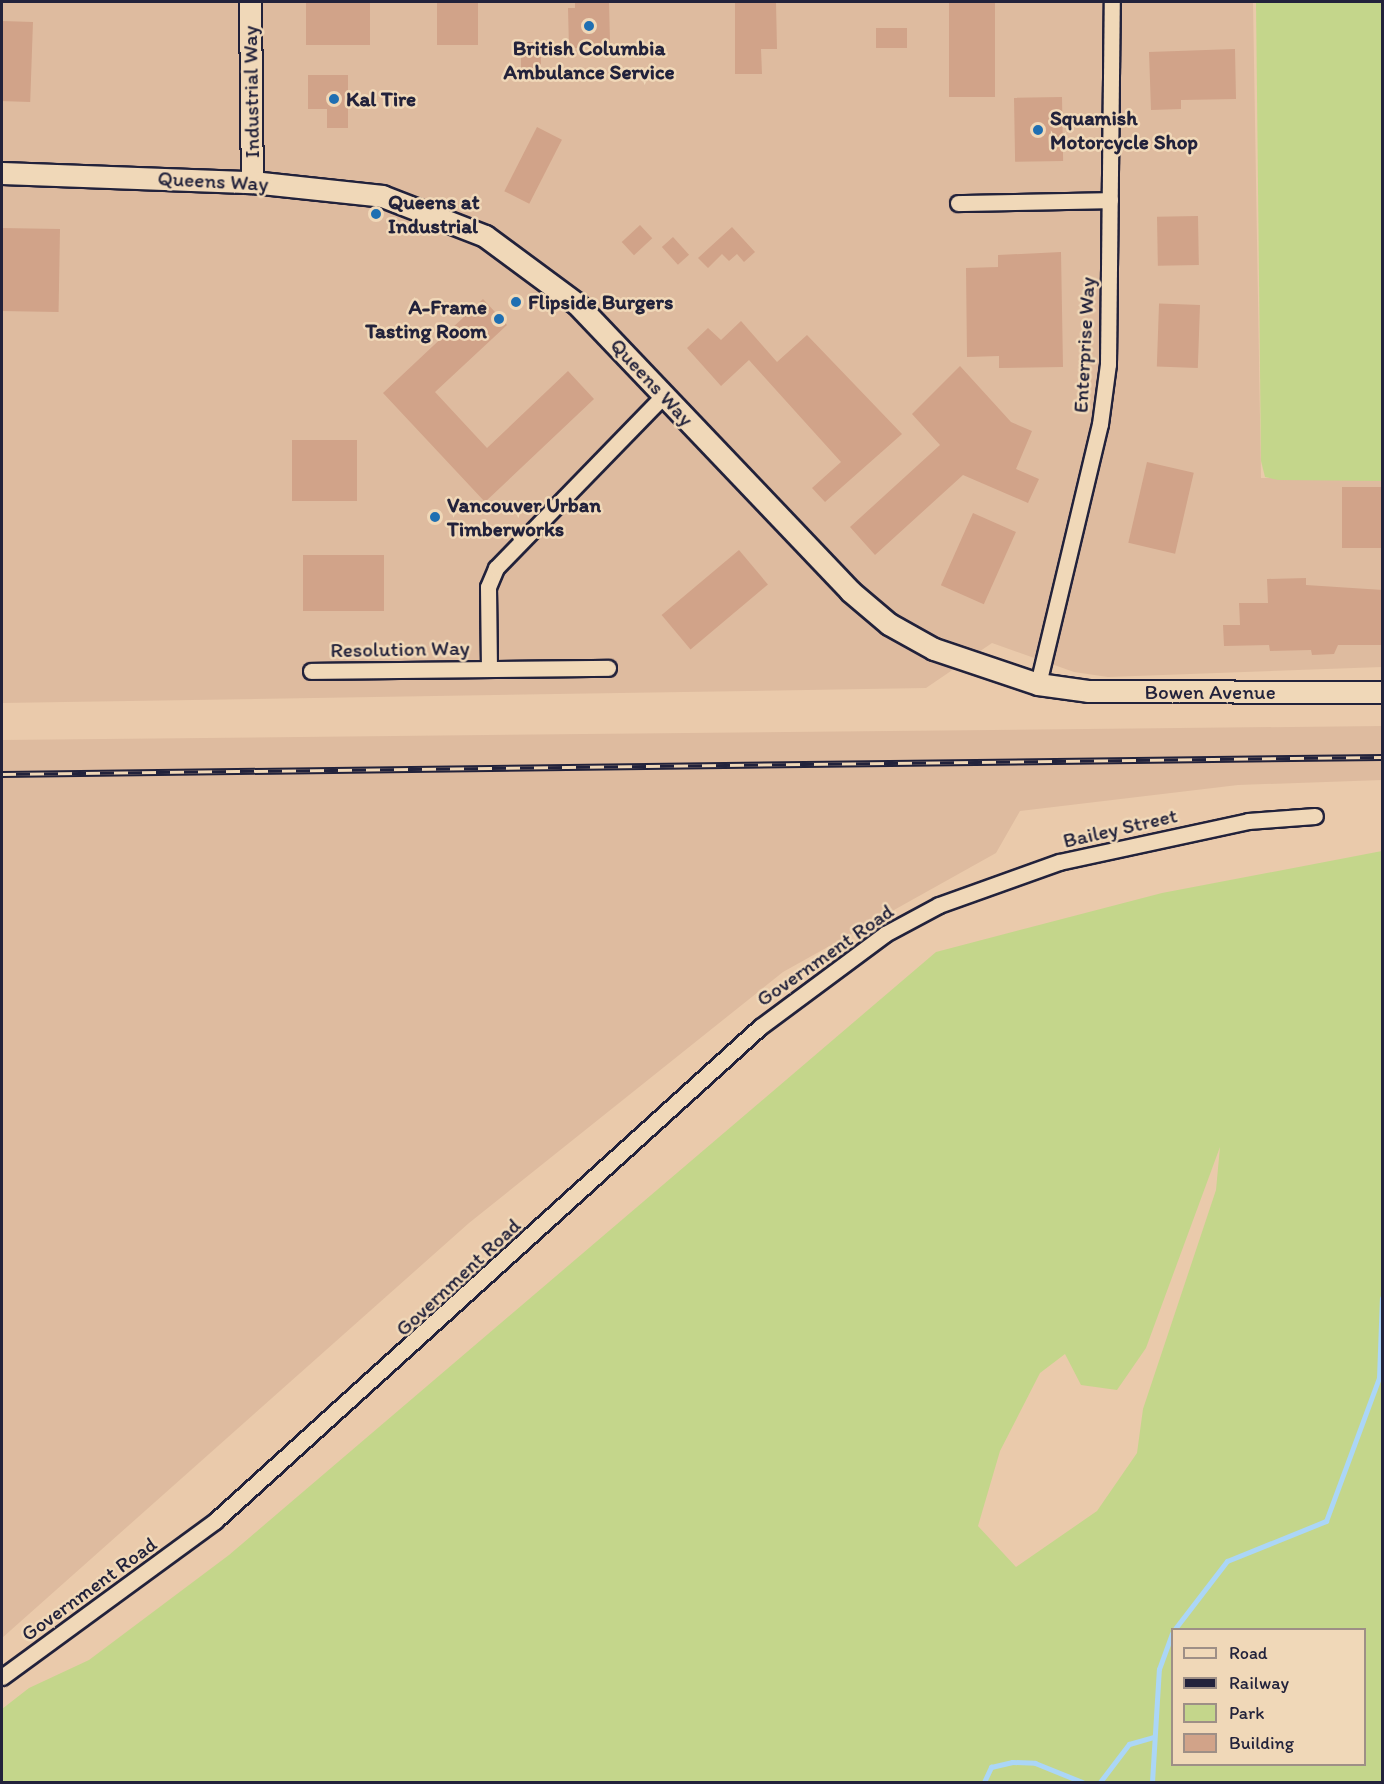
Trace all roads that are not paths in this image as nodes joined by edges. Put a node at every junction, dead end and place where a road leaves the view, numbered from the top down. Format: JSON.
{"nodes":[{"id":1,"x":250,"y":2,"type":"edge"},
{"id":2,"x":1112,"y":2,"type":"edge"},
{"id":3,"x":2,"y":173,"type":"edge"},
{"id":4,"x":252,"y":182,"type":"junction"},
{"id":5,"x":1110,"y":200,"type":"junction"},
{"id":6,"x":958,"y":203,"type":"dead end"},
{"id":7,"x":664,"y":395,"type":"junction"},
{"id":8,"x":608,"y":668,"type":"dead end"},
{"id":9,"x":489,"y":669,"type":"junction"},
{"id":10,"x":311,"y":671,"type":"dead end"},
{"id":11,"x":1038,"y":684,"type":"junction"},
{"id":12,"x":1383,"y":692,"type":"edge"},
{"id":13,"x":1315,"y":816,"type":"dead end"},
{"id":14,"x":939,"y":905,"type":"joint"},
{"id":15,"x":2,"y":1677,"type":"edge"}],
"edges":[{"from":1,"to":4,"type":"street","name":"Industrial Way"},
{"from":2,"to":5,"type":"street","name":"Enterprise Way"},
{"from":3,"to":4,"type":"street","name":"Queens Way"},
{"from":4,"to":7,"type":"street","name":"Queens Way"},
{"from":5,"to":6,"type":"street"},
{"from":5,"to":11,"type":"street","name":"Enterprise Way"},
{"from":7,"to":9,"type":"street","name":"Resolution Way"},
{"from":7,"to":11,"type":"street","name":"Queens Way"},
{"from":8,"to":9,"type":"street","name":"Resolution Way"},
{"from":9,"to":10,"type":"street","name":"Resolution Way"},
{"from":11,"to":12,"type":"street","name":"Bowen Avenue"},
{"from":13,"to":14,"type":"street","name":"Bailey Street"},
{"from":14,"to":15,"type":"street","name":"Government Road"}]}
